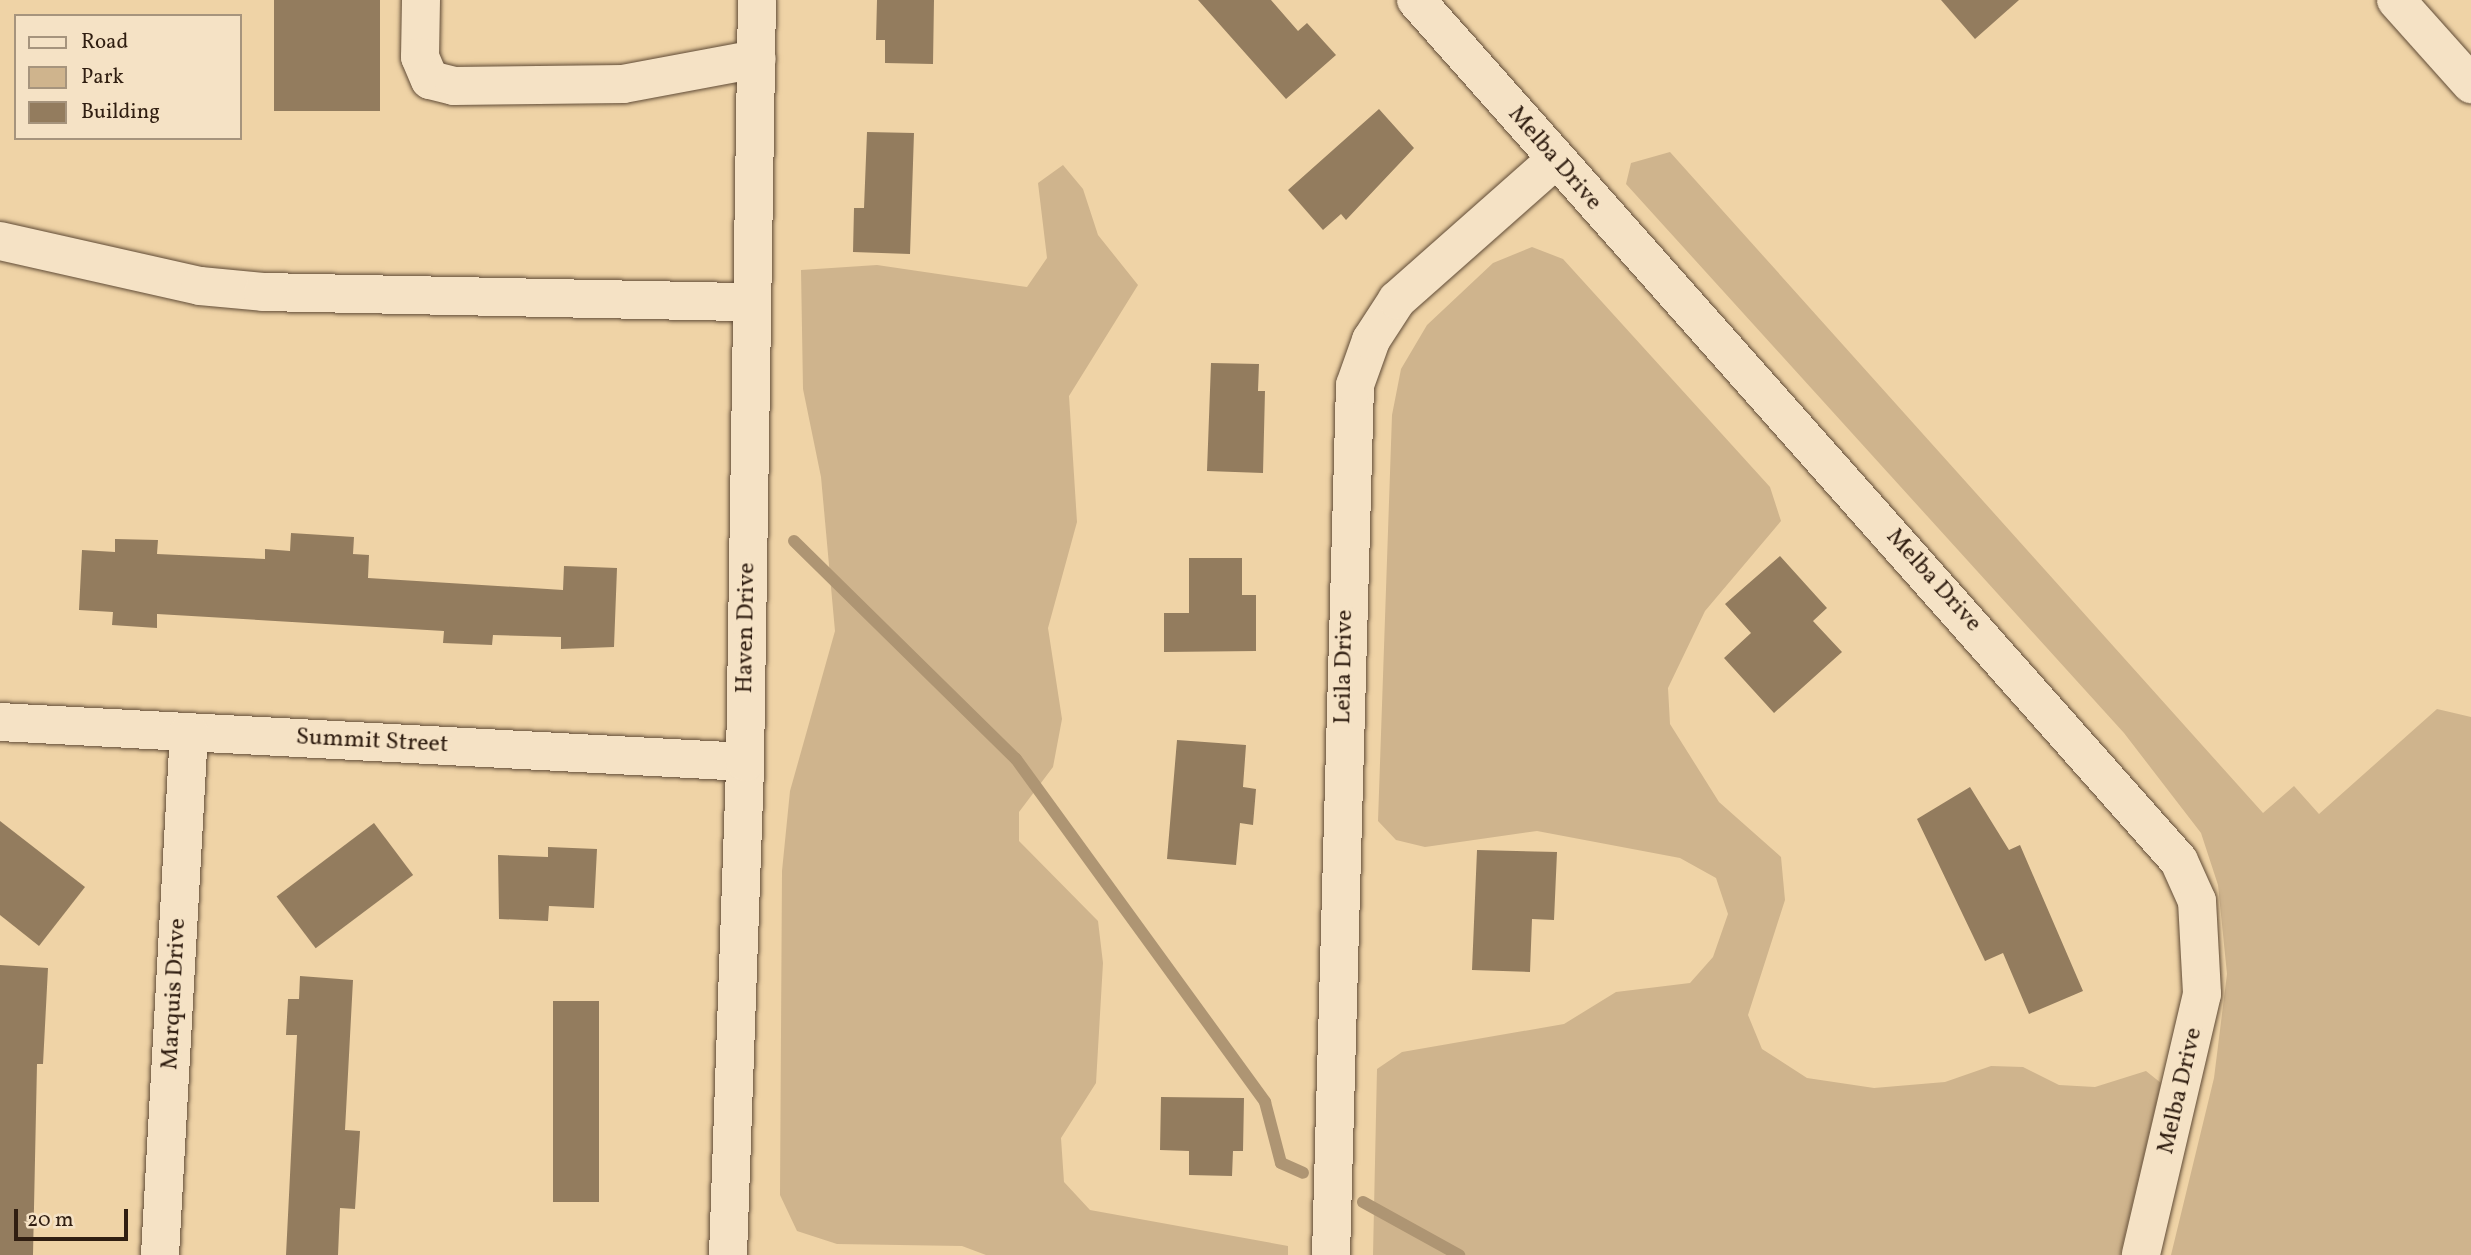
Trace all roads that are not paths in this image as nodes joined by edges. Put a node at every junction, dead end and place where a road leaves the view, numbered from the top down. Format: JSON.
{"nodes":[{"id":1,"x":421,"y":0,"type":"edge"},
{"id":2,"x":757,"y":0,"type":"edge"},
{"id":3,"x":1416,"y":0,"type":"edge"},
{"id":4,"x":2396,"y":0,"type":"edge"},
{"id":5,"x":757,"y":59,"type":"junction"},
{"id":6,"x":2471,"y":84,"type":"edge"},
{"id":7,"x":1554,"y":161,"type":"junction"},
{"id":8,"x":0,"y":240,"type":"edge"},
{"id":9,"x":752,"y":302,"type":"junction"},
{"id":10,"x":0,"y":722,"type":"edge"},
{"id":11,"x":189,"y":732,"type":"junction"},
{"id":12,"x":745,"y":762,"type":"junction"},
{"id":13,"x":160,"y":1255,"type":"edge"},
{"id":14,"x":728,"y":1255,"type":"edge"},
{"id":15,"x":1331,"y":1255,"type":"edge"},
{"id":16,"x":2141,"y":1255,"type":"edge"}],
"edges":[{"from":1,"to":5,"type":"street"},
{"from":2,"to":5,"type":"street","name":"Haven Drive"},
{"from":3,"to":7,"type":"street","name":"Melba Drive"},
{"from":4,"to":6,"type":"street"},
{"from":5,"to":9,"type":"street","name":"Haven Drive"},
{"from":7,"to":15,"type":"street","name":"Leila Drive"},
{"from":7,"to":16,"type":"street","name":"Melba Drive"},
{"from":8,"to":9,"type":"street"},
{"from":9,"to":12,"type":"street","name":"Haven Drive"},
{"from":10,"to":11,"type":"street","name":"Summit Street"},
{"from":11,"to":12,"type":"street","name":"Summit Street"},
{"from":11,"to":13,"type":"street","name":"Marquis Drive"},
{"from":12,"to":14,"type":"street","name":"Haven Drive"}]}
